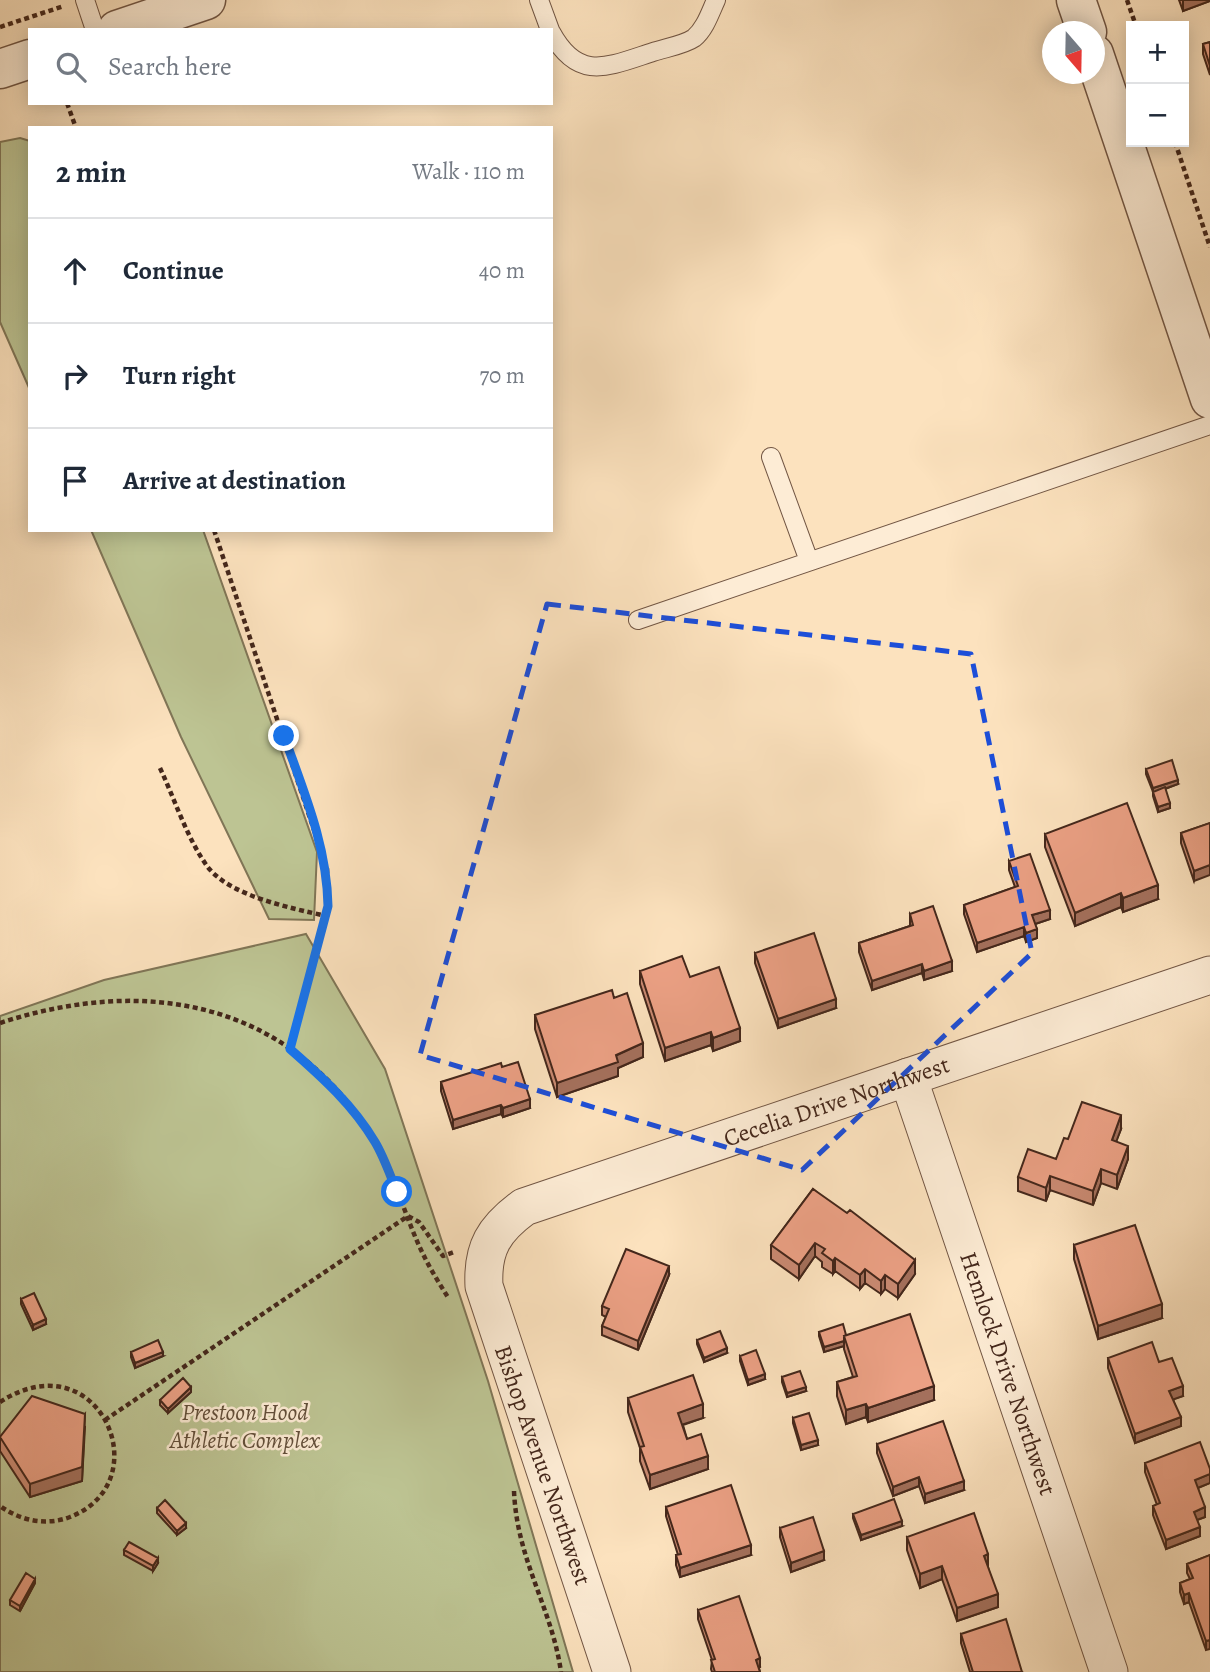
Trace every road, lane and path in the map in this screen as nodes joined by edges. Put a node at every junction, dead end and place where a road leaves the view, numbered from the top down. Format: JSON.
{"nodes":[{"id":1,"x":206,"y":0,"type":"edge"},
{"id":2,"x":539,"y":0,"type":"edge"},
{"id":3,"x":716,"y":0,"type":"edge"},
{"id":4,"x":1076,"y":0,"type":"edge"},
{"id":5,"x":1127,"y":0,"type":"edge"},
{"id":6,"x":77,"y":2,"type":"edge"},
{"id":7,"x":1083,"y":21,"type":"edge"},
{"id":8,"x":1134,"y":21,"type":"edge"},
{"id":9,"x":0,"y":27,"type":"edge"},
{"id":10,"x":94,"y":28,"type":"edge"},
{"id":11,"x":123,"y":28,"type":"edge"},
{"id":12,"x":550,"y":28,"type":"edge"},
{"id":13,"x":553,"y":35,"type":"edge"},
{"id":14,"x":28,"y":60,"type":"edge"},
{"id":15,"x":0,"y":69,"type":"edge"},
{"id":16,"x":1104,"y":84,"type":"edge"},
{"id":17,"x":68,"y":105,"type":"edge"},
{"id":18,"x":75,"y":126,"type":"edge"},
{"id":19,"x":1177,"y":147,"type":"edge"},
{"id":20,"x":1210,"y":247,"type":"edge"},
{"id":21,"x":1210,"y":399,"type":"edge"},
{"id":22,"x":1210,"y":425,"type":"edge"},
{"id":23,"x":771,"y":457,"type":"dead end"},
{"id":24,"x":215,"y":532,"type":"edge"},
{"id":25,"x":809,"y":561,"type":"junction"},
{"id":26,"x":638,"y":620,"type":"dead end"},
{"id":27,"x":160,"y":768,"type":"dead end"},
{"id":28,"x":326,"y":916,"type":"junction"},
{"id":29,"x":1210,"y":975,"type":"edge"},
{"id":30,"x":0,"y":1023,"type":"edge"},
{"id":31,"x":290,"y":1049,"type":"junction"},
{"id":32,"x":908,"y":1077,"type":"junction"},
{"id":33,"x":408,"y":1216,"type":"junction"},
{"id":34,"x":485,"y":1256,"type":"joint"},
{"id":35,"x":450,"y":1301,"type":"dead end"},
{"id":36,"x":0,"y":1402,"type":"edge"},
{"id":37,"x":105,"y":1420,"type":"junction"},
{"id":38,"x":514,"y":1483,"type":"dead end"},
{"id":39,"x":0,"y":1506,"type":"edge"},
{"id":40,"x":561,"y":1672,"type":"edge"},
{"id":41,"x":612,"y":1672,"type":"edge"},
{"id":42,"x":1109,"y":1672,"type":"edge"}],
"edges":[{"from":1,"to":11,"type":"street"},
{"from":2,"to":12,"type":"lane"},
{"from":3,"to":13,"type":"lane"},
{"from":4,"to":7,"type":"street"},
{"from":5,"to":8,"type":"path"},
{"from":6,"to":9,"type":"path"},
{"from":6,"to":10,"type":"lane"},
{"from":14,"to":15,"type":"street"},
{"from":16,"to":21,"type":"street"},
{"from":17,"to":18,"type":"path"},
{"from":19,"to":20,"type":"path"},
{"from":22,"to":25,"type":"lane"},
{"from":23,"to":25,"type":"lane"},
{"from":24,"to":28,"type":"path"},
{"from":25,"to":26,"type":"lane"},
{"from":27,"to":28,"type":"path"},
{"from":28,"to":31,"type":"path"},
{"from":29,"to":32,"type":"street","name":"Cecelia Drive Northwest"},
{"from":30,"to":31,"type":"path"},
{"from":31,"to":33,"type":"path"},
{"from":32,"to":34,"type":"street","name":"Cecelia Drive Northwest"},
{"from":32,"to":42,"type":"street","name":"Hemlock Drive Northwest"},
{"from":33,"to":35,"type":"path"},
{"from":33,"to":37,"type":"path"},
{"from":34,"to":41,"type":"street","name":"Bishop Avenue Northwest"},
{"from":36,"to":37,"type":"path"},
{"from":37,"to":39,"type":"path"},
{"from":38,"to":40,"type":"path"}]}
